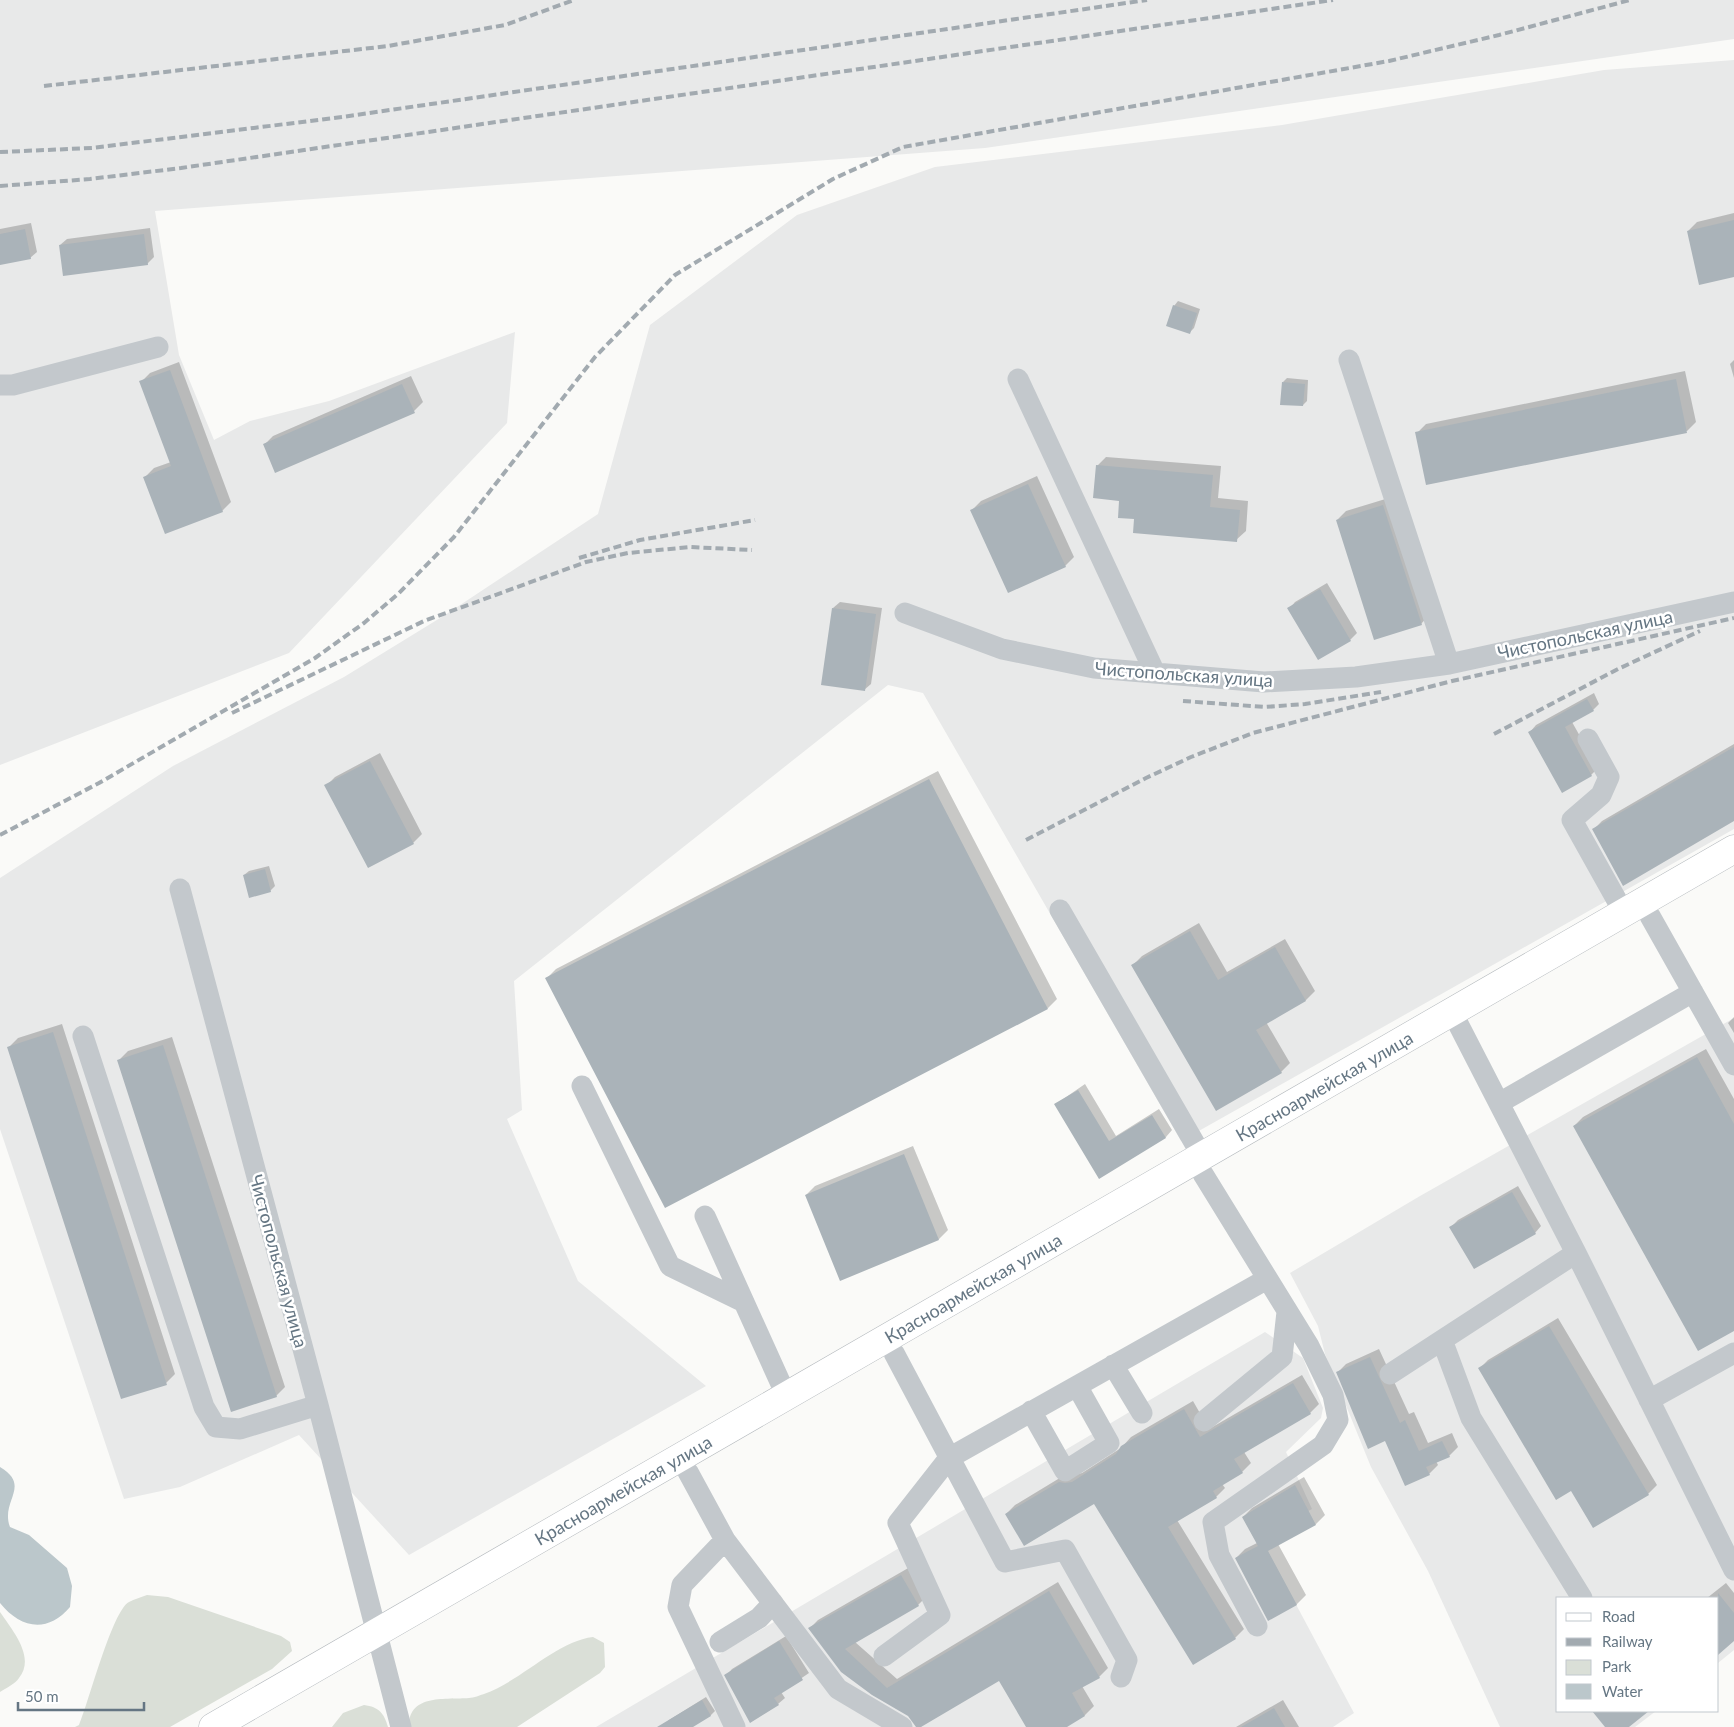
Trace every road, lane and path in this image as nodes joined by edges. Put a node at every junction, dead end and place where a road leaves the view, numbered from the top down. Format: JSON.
{"nodes":[{"id":1,"x":158,"y":347,"type":"dead end"},
{"id":2,"x":1349,"y":360,"type":"dead end"},
{"id":3,"x":1018,"y":379,"type":"dead end"},
{"id":4,"x":0,"y":385,"type":"edge"},
{"id":5,"x":1734,"y":602,"type":"edge"},
{"id":6,"x":905,"y":613,"type":"dead end"},
{"id":7,"x":1450,"y":664,"type":"junction"},
{"id":8,"x":1155,"y":673,"type":"junction"},
{"id":9,"x":1588,"y":740,"type":"dead end"},
{"id":10,"x":1734,"y":849,"type":"edge"},
{"id":11,"x":1734,"y":868,"type":"edge"},
{"id":12,"x":180,"y":889,"type":"dead end"},
{"id":13,"x":1060,"y":910,"type":"dead end"},
{"id":14,"x":1637,"y":914,"type":"junction"},
{"id":15,"x":1693,"y":992,"type":"junction"},
{"id":16,"x":1456,"y":1019,"type":"junction"},
{"id":17,"x":83,"y":1036,"type":"dead end"},
{"id":18,"x":1734,"y":1065,"type":"edge"},
{"id":19,"x":582,"y":1086,"type":"dead end"},
{"id":20,"x":1499,"y":1103,"type":"junction"},
{"id":21,"x":1202,"y":1165,"type":"junction"},
{"id":22,"x":704,"y":1216,"type":"dead end"},
{"id":23,"x":1576,"y":1253,"type":"junction"},
{"id":24,"x":1267,"y":1279,"type":"junction"},
{"id":25,"x":744,"y":1302,"type":"junction"},
{"id":26,"x":1287,"y":1312,"type":"junction"},
{"id":27,"x":1442,"y":1340,"type":"junction"},
{"id":28,"x":894,"y":1353,"type":"junction"},
{"id":29,"x":1734,"y":1354,"type":"edge"},
{"id":30,"x":1113,"y":1365,"type":"junction"},
{"id":31,"x":1390,"y":1374,"type":"dead end"},
{"id":32,"x":1077,"y":1386,"type":"junction"},
{"id":33,"x":786,"y":1396,"type":"junction"},
{"id":34,"x":1649,"y":1400,"type":"junction"},
{"id":35,"x":318,"y":1405,"type":"junction"},
{"id":36,"x":1031,"y":1412,"type":"junction"},
{"id":37,"x":1142,"y":1413,"type":"dead end"},
{"id":38,"x":1204,"y":1421,"type":"dead end"},
{"id":39,"x":949,"y":1458,"type":"junction"},
{"id":40,"x":688,"y":1472,"type":"junction"},
{"id":41,"x":726,"y":1540,"type":"junction"},
{"id":42,"x":1734,"y":1570,"type":"edge"},
{"id":43,"x":1581,"y":1597,"type":"edge"},
{"id":44,"x":772,"y":1603,"type":"junction"},
{"id":45,"x":1257,"y":1626,"type":"dead end"},
{"id":46,"x":378,"y":1642,"type":"junction"},
{"id":47,"x":720,"y":1642,"type":"dead end"},
{"id":48,"x":884,"y":1656,"type":"dead end"},
{"id":49,"x":1121,"y":1676,"type":"dead end"},
{"id":50,"x":213,"y":1727,"type":"edge"},
{"id":51,"x":246,"y":1727,"type":"edge"},
{"id":52,"x":401,"y":1727,"type":"edge"},
{"id":53,"x":735,"y":1727,"type":"edge"},
{"id":54,"x":902,"y":1727,"type":"edge"}],
"edges":[{"from":1,"to":4,"type":"street"},
{"from":2,"to":7,"type":"street"},
{"from":3,"to":8,"type":"street"},
{"from":5,"to":7,"type":"street","name":"Чистопольская улица"},
{"from":6,"to":8,"type":"street","name":"Чистопольская улица"},
{"from":7,"to":8,"type":"street","name":"Чистопольская улица"},
{"from":9,"to":14,"type":"street"},
{"from":10,"to":14,"type":"main road","name":"Красноармейская улица"},
{"from":11,"to":14,"type":"main road","name":"Красноармейская улица"},
{"from":12,"to":35,"type":"street","name":"Чистопольская улица"},
{"from":13,"to":21,"type":"street"},
{"from":14,"to":15,"type":"street"},
{"from":14,"to":16,"type":"main road","name":"Красноармейская улица"},
{"from":15,"to":18,"type":"street"},
{"from":15,"to":20,"type":"street"},
{"from":16,"to":20,"type":"street"},
{"from":16,"to":21,"type":"main road","name":"Красноармейская улица"},
{"from":17,"to":35,"type":"street"},
{"from":19,"to":25,"type":"street"},
{"from":20,"to":23,"type":"street"},
{"from":21,"to":24,"type":"street"},
{"from":21,"to":28,"type":"main road","name":"Красноармейская улица"},
{"from":21,"to":33,"type":"main road","name":"Красноармейская улица"},
{"from":22,"to":25,"type":"street"},
{"from":23,"to":27,"type":"street"},
{"from":23,"to":34,"type":"street"},
{"from":24,"to":26,"type":"street"},
{"from":24,"to":30,"type":"street"},
{"from":25,"to":33,"type":"street"},
{"from":26,"to":38,"type":"street"},
{"from":26,"to":45,"type":"street"},
{"from":27,"to":31,"type":"street"},
{"from":27,"to":43,"type":"street"},
{"from":28,"to":39,"type":"street"},
{"from":28,"to":40,"type":"main road","name":"Красноармейская улица"},
{"from":29,"to":34,"type":"street"},
{"from":30,"to":32,"type":"street"},
{"from":30,"to":37,"type":"street"},
{"from":32,"to":36,"type":"street"},
{"from":32,"to":36,"type":"street"},
{"from":33,"to":46,"type":"main road","name":"Красноармейская улица"},
{"from":34,"to":42,"type":"street"},
{"from":35,"to":46,"type":"street","name":"Чистопольская улица"},
{"from":36,"to":39,"type":"street"},
{"from":39,"to":48,"type":"street"},
{"from":39,"to":49,"type":"street"},
{"from":40,"to":41,"type":"street"},
{"from":40,"to":46,"type":"main road","name":"Красноармейская улица"},
{"from":41,"to":44,"type":"street"},
{"from":41,"to":53,"type":"street"},
{"from":44,"to":47,"type":"street"},
{"from":44,"to":54,"type":"street"},
{"from":46,"to":50,"type":"main road","name":"Красноармейская улица"},
{"from":46,"to":51,"type":"main road","name":"Красноармейская улица"},
{"from":46,"to":52,"type":"street","name":"Чистопольская улица"}]}
